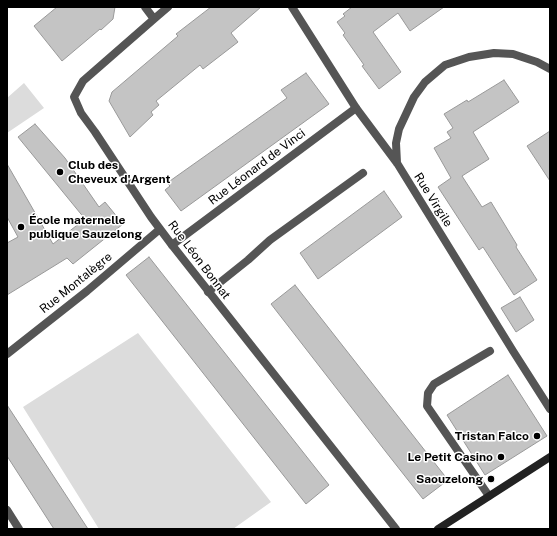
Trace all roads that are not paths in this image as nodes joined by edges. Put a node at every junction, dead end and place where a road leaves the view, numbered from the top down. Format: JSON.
{"nodes":[{"id":1,"x":144,"y":7,"type":"edge"},
{"id":2,"x":168,"y":7,"type":"edge"},
{"id":3,"x":292,"y":7,"type":"edge"},
{"id":4,"x":154,"y":19,"type":"junction"},
{"id":5,"x":550,"y":69,"type":"edge"},
{"id":6,"x":356,"y":108,"type":"junction"},
{"id":7,"x":397,"y":163,"type":"junction"},
{"id":8,"x":363,"y":173,"type":"dead end"},
{"id":9,"x":160,"y":229,"type":"junction"},
{"id":10,"x":172,"y":245,"type":"junction"},
{"id":11,"x":208,"y":292,"type":"junction"},
{"id":12,"x":490,"y":351,"type":"dead end"},
{"id":13,"x":7,"y":354,"type":"edge"},
{"id":14,"x":550,"y":409,"type":"edge"},
{"id":15,"x":550,"y":457,"type":"edge"},
{"id":16,"x":489,"y":496,"type":"junction"},
{"id":17,"x":7,"y":510,"type":"edge"},
{"id":18,"x":19,"y":529,"type":"edge"},
{"id":19,"x":396,"y":529,"type":"edge"},
{"id":20,"x":438,"y":529,"type":"edge"}],
"edges":[{"from":1,"to":4,"type":"street"},
{"from":2,"to":4,"type":"street"},
{"from":3,"to":6,"type":"street","name":"Rue Virgile"},
{"from":4,"to":9,"type":"street","name":"Rue Léon Bonnat"},
{"from":5,"to":7,"type":"street"},
{"from":6,"to":7,"type":"street","name":"Rue Virgile"},
{"from":6,"to":10,"type":"street","name":"Rue Léonard de Vinci"},
{"from":7,"to":14,"type":"street","name":"Rue Virgile"},
{"from":8,"to":11,"type":"street"},
{"from":9,"to":10,"type":"street","name":"Rue Léon Bonnat"},
{"from":9,"to":13,"type":"street","name":"Rue Montalègre"},
{"from":10,"to":11,"type":"street","name":"Rue Léon Bonnat"},
{"from":11,"to":19,"type":"street","name":"Rue Léon Bonnat"},
{"from":12,"to":16,"type":"street"},
{"from":15,"to":16,"type":"street"},
{"from":16,"to":20,"type":"street"},
{"from":17,"to":18,"type":"street"}]}
